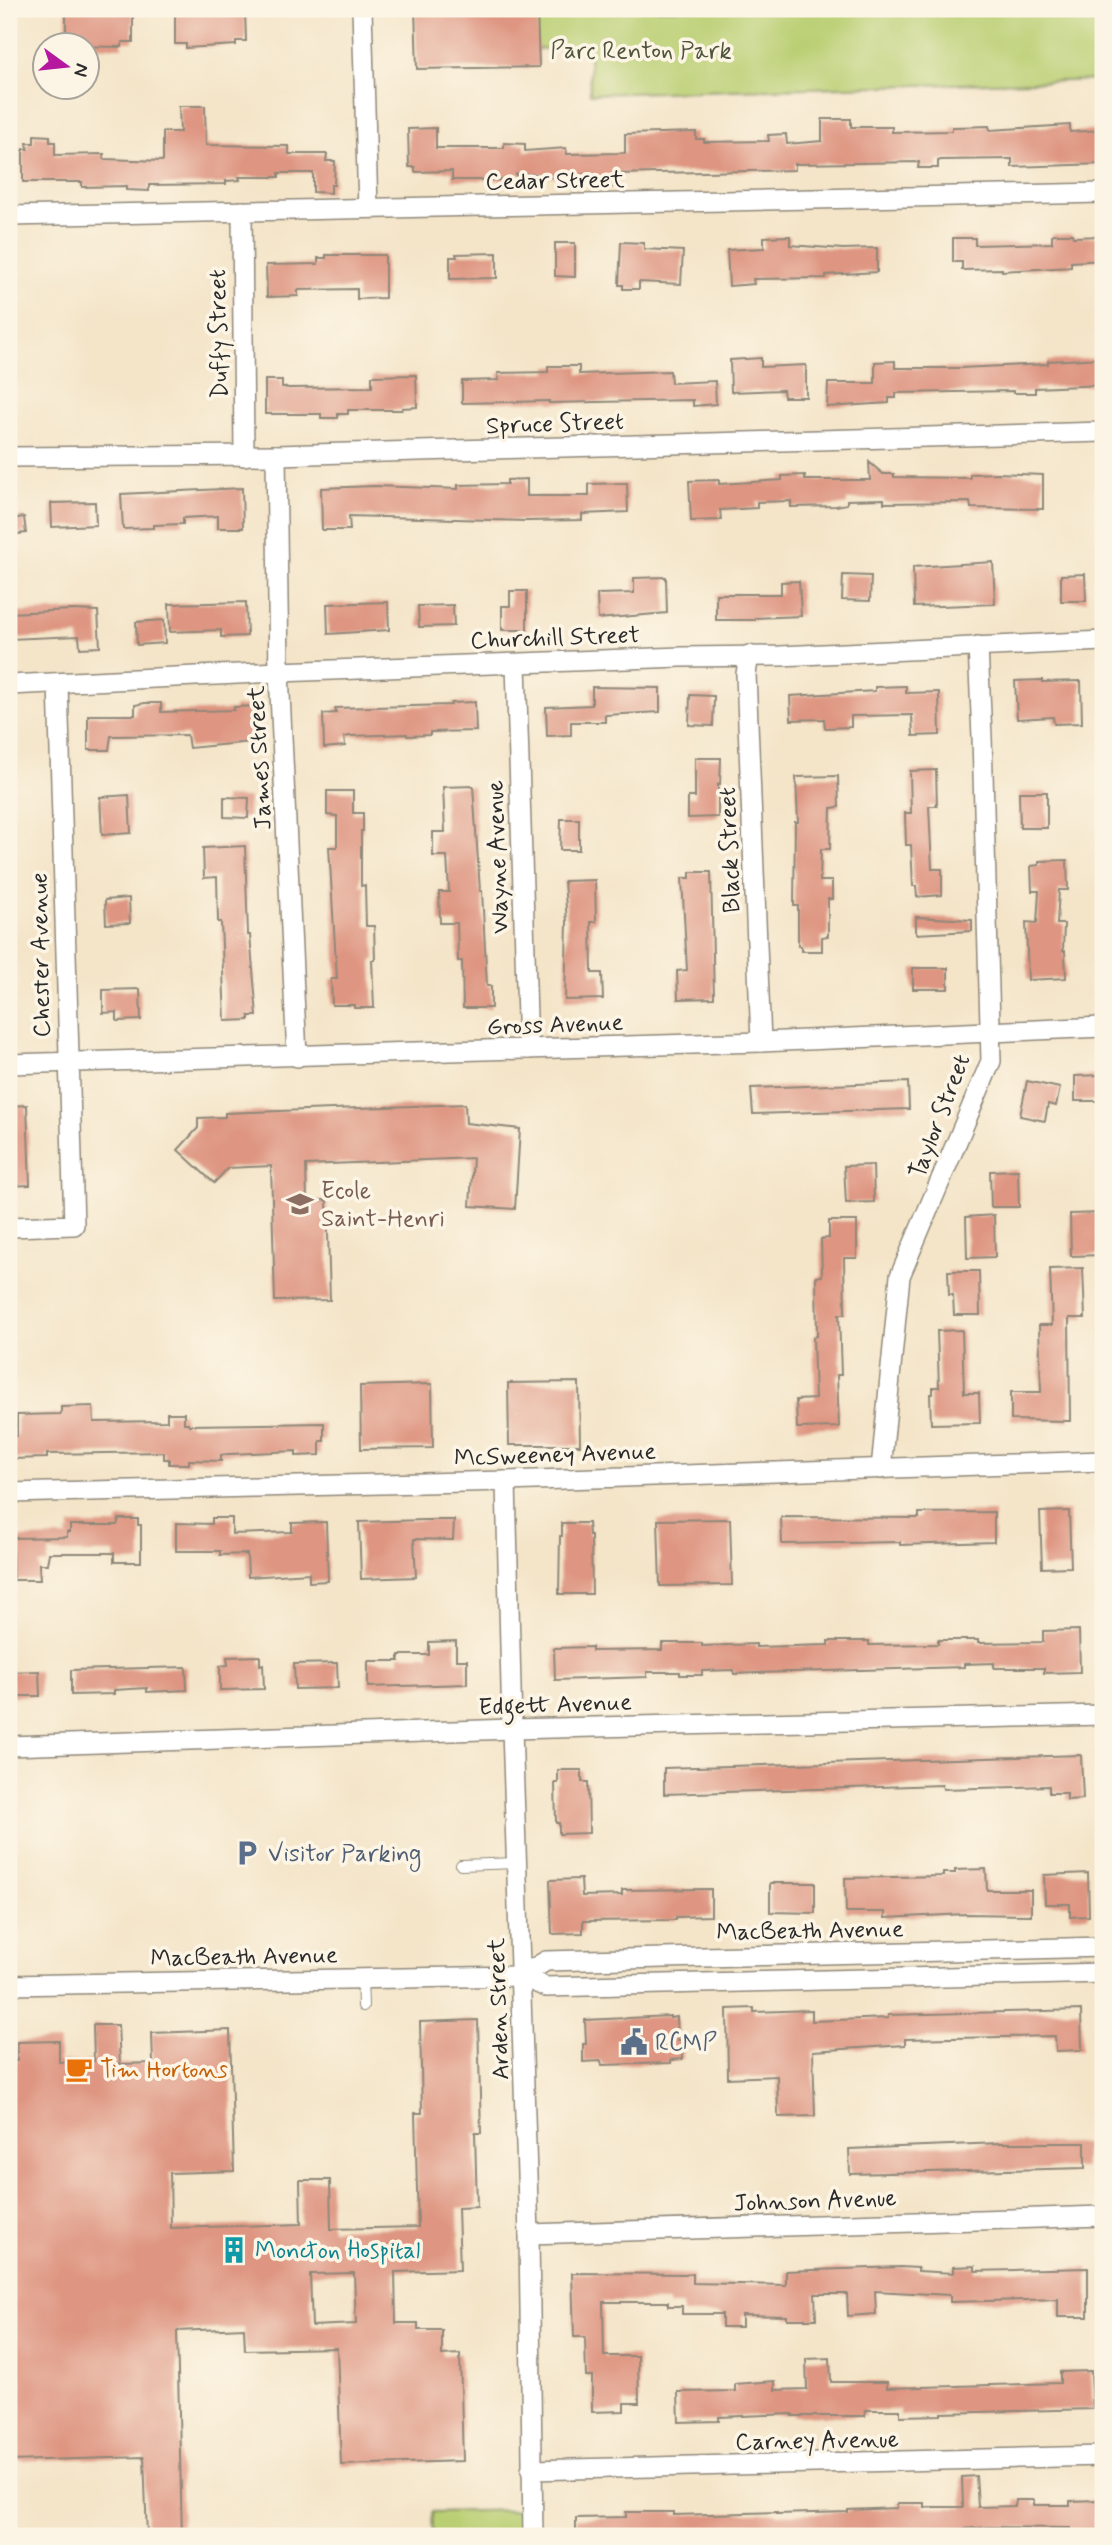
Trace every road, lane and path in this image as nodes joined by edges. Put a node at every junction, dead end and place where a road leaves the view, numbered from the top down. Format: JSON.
{"nodes":[{"id":1,"x":362,"y":9,"type":"edge"},
{"id":2,"x":1103,"y":193,"type":"edge"},
{"id":3,"x":368,"y":208,"type":"junction"},
{"id":4,"x":242,"y":211,"type":"junction"},
{"id":5,"x":9,"y":216,"type":"edge"},
{"id":6,"x":1103,"y":432,"type":"edge"},
{"id":7,"x":244,"y":456,"type":"junction"},
{"id":8,"x":276,"y":456,"type":"junction"},
{"id":9,"x":9,"y":457,"type":"edge"},
{"id":10,"x":1103,"y":641,"type":"edge"},
{"id":11,"x":978,"y":646,"type":"junction"},
{"id":12,"x":516,"y":664,"type":"junction"},
{"id":13,"x":748,"y":665,"type":"junction"},
{"id":14,"x":279,"y":672,"type":"junction"},
{"id":15,"x":58,"y":683,"type":"junction"},
{"id":16,"x":9,"y":685,"type":"edge"},
{"id":17,"x":1103,"y":1027,"type":"edge"},
{"id":18,"x":991,"y":1032,"type":"junction"},
{"id":19,"x":761,"y":1042,"type":"junction"},
{"id":20,"x":528,"y":1049,"type":"junction"},
{"id":21,"x":297,"y":1057,"type":"junction"},
{"id":22,"x":67,"y":1062,"type":"junction"},
{"id":23,"x":9,"y":1064,"type":"edge"},
{"id":24,"x":9,"y":1227,"type":"edge"},
{"id":25,"x":1103,"y":1461,"type":"edge"},
{"id":26,"x":881,"y":1469,"type":"junction"},
{"id":27,"x":506,"y":1481,"type":"junction"},
{"id":28,"x":9,"y":1493,"type":"edge"},
{"id":29,"x":1103,"y":1715,"type":"edge"},
{"id":30,"x":512,"y":1729,"type":"junction"},
{"id":31,"x":9,"y":1746,"type":"edge"},
{"id":32,"x":517,"y":1863,"type":"junction"},
{"id":33,"x":461,"y":1865,"type":"dead end"},
{"id":34,"x":1103,"y":1947,"type":"edge"},
{"id":35,"x":731,"y":1957,"type":"junction"},
{"id":36,"x":1103,"y":1973,"type":"edge"},
{"id":37,"x":522,"y":1976,"type":"junction"},
{"id":38,"x":362,"y":1979,"type":"junction"},
{"id":39,"x":730,"y":1983,"type":"junction"},
{"id":40,"x":9,"y":1985,"type":"edge"},
{"id":41,"x":363,"y":2006,"type":"dead end"},
{"id":42,"x":1103,"y":2216,"type":"edge"},
{"id":43,"x":529,"y":2234,"type":"junction"},
{"id":44,"x":1103,"y":2456,"type":"edge"},
{"id":45,"x":531,"y":2470,"type":"junction"},
{"id":46,"x":533,"y":2536,"type":"edge"}],
"edges":[{"from":1,"to":3,"type":"street"},
{"from":2,"to":3,"type":"street","name":"Cedar Street"},
{"from":3,"to":4,"type":"street","name":"Cedar Street"},
{"from":4,"to":5,"type":"street","name":"Cedar Street"},
{"from":4,"to":7,"type":"street","name":"Duffy Street"},
{"from":6,"to":8,"type":"street","name":"Spruce Street"},
{"from":7,"to":8,"type":"street","name":"Spruce Street"},
{"from":7,"to":9,"type":"street","name":"Spruce Street"},
{"from":8,"to":14,"type":"street","name":"James Street"},
{"from":10,"to":11,"type":"street","name":"Churchill Street"},
{"from":11,"to":13,"type":"street","name":"Churchill Street"},
{"from":11,"to":18,"type":"street","name":"Taylor Street"},
{"from":12,"to":13,"type":"street","name":"Churchill Street"},
{"from":12,"to":14,"type":"street","name":"Churchill Street"},
{"from":12,"to":20,"type":"street","name":"Wayne Avenue"},
{"from":13,"to":19,"type":"street","name":"Black Street"},
{"from":14,"to":15,"type":"street","name":"Churchill Street"},
{"from":14,"to":21,"type":"street","name":"James Street"},
{"from":15,"to":16,"type":"street","name":"Churchill Street"},
{"from":15,"to":22,"type":"street","name":"Chester Avenue"},
{"from":17,"to":18,"type":"street","name":"Gross Avenue"},
{"from":18,"to":19,"type":"street","name":"Gross Avenue"},
{"from":18,"to":26,"type":"street","name":"Taylor Street"},
{"from":19,"to":20,"type":"street","name":"Gross Avenue"},
{"from":20,"to":21,"type":"street","name":"Gross Avenue"},
{"from":21,"to":22,"type":"street","name":"Gross Avenue"},
{"from":22,"to":23,"type":"street","name":"Gross Avenue"},
{"from":22,"to":24,"type":"street","name":"Chester Avenue"},
{"from":25,"to":26,"type":"street","name":"McSweeney Avenue"},
{"from":26,"to":27,"type":"street","name":"McSweeney Avenue"},
{"from":27,"to":28,"type":"street","name":"McSweeney Avenue"},
{"from":27,"to":30,"type":"street","name":"Arden Street"},
{"from":29,"to":30,"type":"street","name":"Edgett Avenue"},
{"from":30,"to":31,"type":"street","name":"Edgett Avenue"},
{"from":30,"to":32,"type":"street","name":"Arden Street"},
{"from":32,"to":33,"type":"lane"},
{"from":32,"to":37,"type":"street","name":"Arden Street"},
{"from":34,"to":35,"type":"street","name":"MacBeath Avenue"},
{"from":35,"to":37,"type":"street","name":"MacBeath Avenue"},
{"from":35,"to":39,"type":"street"},
{"from":36,"to":39,"type":"street","name":"MacBeath Avenue"},
{"from":37,"to":38,"type":"street","name":"MacBeath Avenue"},
{"from":37,"to":39,"type":"street","name":"MacBeath Avenue"},
{"from":37,"to":43,"type":"street","name":"Arden Street"},
{"from":38,"to":40,"type":"street","name":"MacBeath Avenue"},
{"from":38,"to":41,"type":"lane"},
{"from":42,"to":43,"type":"street","name":"Johnson Avenue"},
{"from":43,"to":45,"type":"street","name":"Arden Street"},
{"from":44,"to":45,"type":"street","name":"Carney Avenue"},
{"from":45,"to":46,"type":"street","name":"Arden Street"}]}
